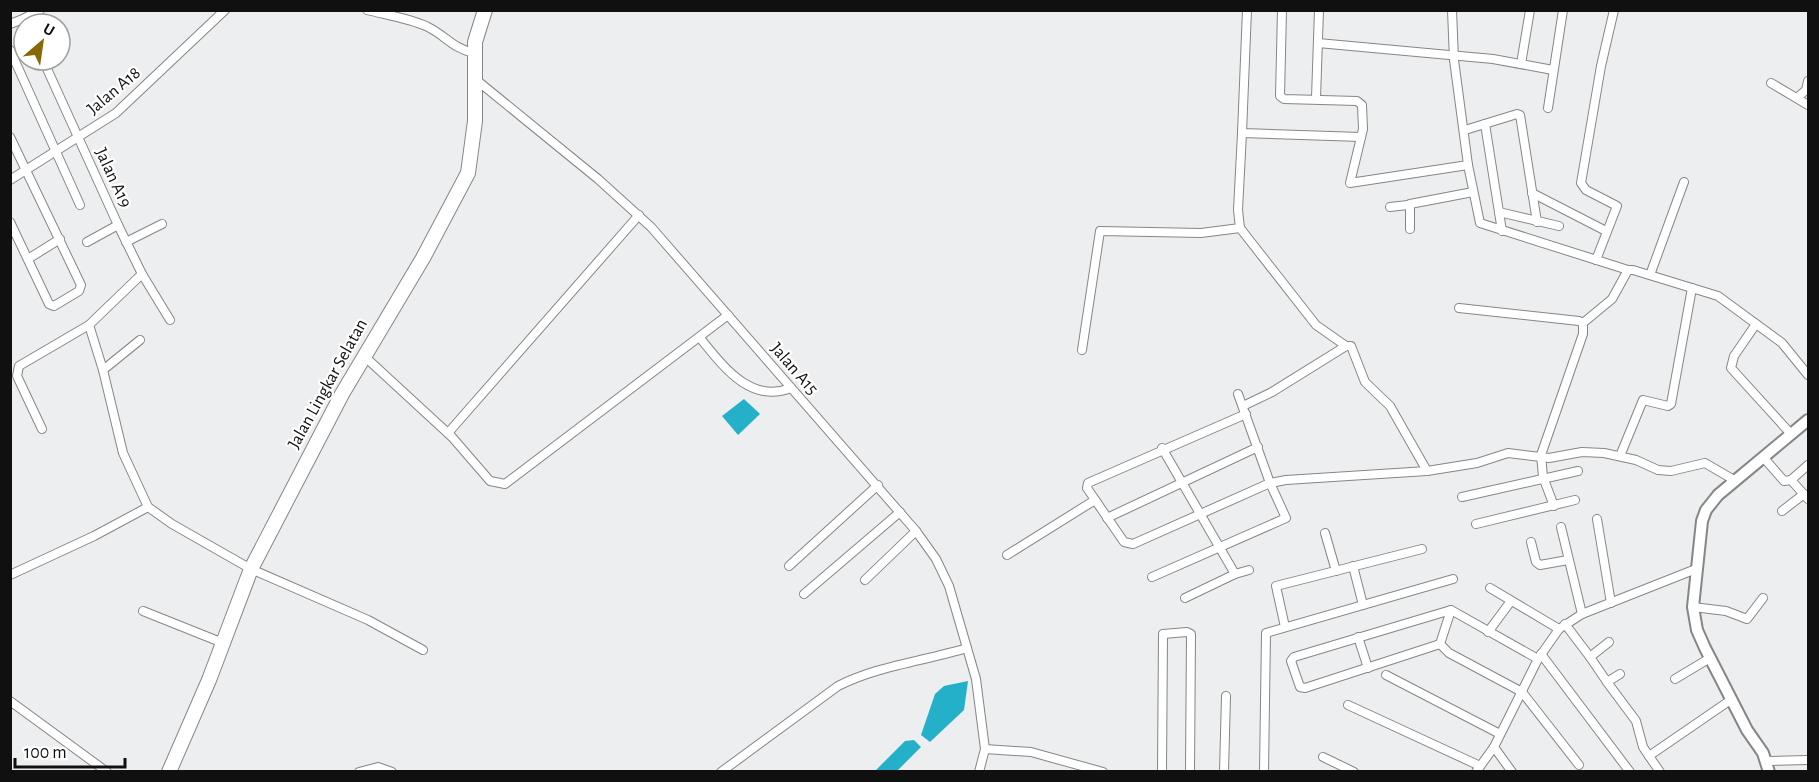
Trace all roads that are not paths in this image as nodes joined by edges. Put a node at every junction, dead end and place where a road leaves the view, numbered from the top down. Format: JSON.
{"nodes":[{"id":1,"x":225,"y":10,"type":"edge"},
{"id":2,"x":367,"y":10,"type":"edge"},
{"id":3,"x":485,"y":10,"type":"edge"},
{"id":4,"x":1247,"y":10,"type":"edge"},
{"id":5,"x":1282,"y":10,"type":"edge"},
{"id":6,"x":1319,"y":10,"type":"edge"},
{"id":7,"x":1452,"y":10,"type":"edge"},
{"id":8,"x":1563,"y":10,"type":"edge"},
{"id":9,"x":1614,"y":10,"type":"edge"},
{"id":10,"x":1529,"y":11,"type":"edge"},
{"id":11,"x":1318,"y":43,"type":"junction"},
{"id":12,"x":10,"y":50,"type":"edge"},
{"id":13,"x":474,"y":53,"type":"junction"},
{"id":14,"x":1454,"y":56,"type":"junction"},
{"id":15,"x":1521,"y":64,"type":"junction"},
{"id":16,"x":1553,"y":70,"type":"junction"},
{"id":17,"x":48,"y":72,"type":"edge"},
{"id":18,"x":473,"y":77,"type":"junction"},
{"id":19,"x":1809,"y":81,"type":"edge"},
{"id":20,"x":1771,"y":83,"type":"dead end"},
{"id":21,"x":1807,"y":91,"type":"edge"},
{"id":22,"x":1798,"y":97,"type":"junction"},
{"id":23,"x":1316,"y":98,"type":"junction"},
{"id":24,"x":1809,"y":105,"type":"edge"},
{"id":25,"x":1548,"y":108,"type":"dead end"},
{"id":26,"x":1485,"y":124,"type":"junction"},
{"id":27,"x":1465,"y":130,"type":"junction"},
{"id":28,"x":1242,"y":133,"type":"junction"},
{"id":29,"x":10,"y":137,"type":"edge"},
{"id":30,"x":1361,"y":137,"type":"junction"},
{"id":31,"x":78,"y":138,"type":"junction"},
{"id":32,"x":54,"y":151,"type":"junction"},
{"id":33,"x":1468,"y":165,"type":"junction"},
{"id":34,"x":25,"y":169,"type":"junction"},
{"id":35,"x":10,"y":180,"type":"edge"},
{"id":36,"x":1684,"y":182,"type":"dead end"},
{"id":37,"x":1473,"y":192,"type":"junction"},
{"id":38,"x":1532,"y":193,"type":"junction"},
{"id":39,"x":80,"y":205,"type":"dead end"},
{"id":40,"x":1408,"y":205,"type":"junction"},
{"id":41,"x":1390,"y":207,"type":"dead end"},
{"id":42,"x":1499,"y":212,"type":"junction"},
{"id":43,"x":639,"y":215,"type":"junction"},
{"id":44,"x":10,"y":222,"type":"edge"},
{"id":45,"x":1537,"y":222,"type":"junction"},
{"id":46,"x":162,"y":224,"type":"dead end"},
{"id":47,"x":118,"y":225,"type":"junction"},
{"id":48,"x":1560,"y":226,"type":"dead end"},
{"id":49,"x":1240,"y":228,"type":"junction"},
{"id":50,"x":1410,"y":229,"type":"dead end"},
{"id":51,"x":1502,"y":231,"type":"junction"},
{"id":52,"x":1606,"y":231,"type":"junction"},
{"id":53,"x":60,"y":238,"type":"junction"},
{"id":54,"x":87,"y":242,"type":"dead end"},
{"id":55,"x":126,"y":242,"type":"junction"},
{"id":56,"x":28,"y":259,"type":"junction"},
{"id":57,"x":1596,"y":260,"type":"junction"},
{"id":58,"x":1628,"y":270,"type":"junction"},
{"id":59,"x":142,"y":274,"type":"junction"},
{"id":60,"x":1650,"y":275,"type":"junction"},
{"id":61,"x":1692,"y":288,"type":"junction"},
{"id":62,"x":1460,"y":308,"type":"dead end"},
{"id":63,"x":728,"y":315,"type":"junction"},
{"id":64,"x":170,"y":320,"type":"dead end"},
{"id":65,"x":1583,"y":323,"type":"junction"},
{"id":66,"x":1756,"y":324,"type":"junction"},
{"id":67,"x":89,"y":325,"type":"junction"},
{"id":68,"x":700,"y":338,"type":"junction"},
{"id":69,"x":140,"y":340,"type":"dead end"},
{"id":70,"x":1346,"y":346,"type":"junction"},
{"id":71,"x":1082,"y":350,"type":"dead end"},
{"id":72,"x":363,"y":356,"type":"junction"},
{"id":73,"x":103,"y":370,"type":"junction"},
{"id":74,"x":1809,"y":375,"type":"edge"},
{"id":75,"x":791,"y":388,"type":"junction"},
{"id":76,"x":1238,"y":394,"type":"dead end"},
{"id":77,"x":1244,"y":410,"type":"junction"},
{"id":78,"x":1809,"y":420,"type":"edge"},
{"id":79,"x":42,"y":429,"type":"dead end"},
{"id":80,"x":448,"y":433,"type":"junction"},
{"id":81,"x":1791,"y":434,"type":"junction"},
{"id":82,"x":1258,"y":447,"type":"junction"},
{"id":83,"x":1162,"y":448,"type":"junction"},
{"id":84,"x":1541,"y":455,"type":"junction"},
{"id":85,"x":1620,"y":456,"type":"junction"},
{"id":86,"x":1763,"y":457,"type":"junction"},
{"id":87,"x":1809,"y":465,"type":"edge"},
{"id":88,"x":1427,"y":471,"type":"junction"},
{"id":89,"x":1578,"y":471,"type":"dead end"},
{"id":90,"x":1543,"y":477,"type":"junction"},
{"id":91,"x":1734,"y":480,"type":"junction"},
{"id":92,"x":1791,"y":480,"type":"junction"},
{"id":93,"x":1181,"y":482,"type":"junction"},
{"id":94,"x":1270,"y":483,"type":"junction"},
{"id":95,"x":878,"y":485,"type":"junction"},
{"id":96,"x":1462,"y":497,"type":"dead end"},
{"id":97,"x":1806,"y":497,"type":"edge"},
{"id":98,"x":1095,"y":500,"type":"junction"},
{"id":99,"x":1575,"y":501,"type":"dead end"},
{"id":100,"x":1554,"y":506,"type":"junction"},
{"id":101,"x":148,"y":507,"type":"junction"},
{"id":102,"x":1782,"y":511,"type":"dead end"},
{"id":103,"x":900,"y":512,"type":"junction"},
{"id":104,"x":1200,"y":513,"type":"junction"},
{"id":105,"x":1107,"y":518,"type":"junction"},
{"id":106,"x":1597,"y":519,"type":"dead end"},
{"id":107,"x":1476,"y":524,"type":"dead end"},
{"id":108,"x":1561,"y":526,"type":"dead end"},
{"id":109,"x":916,"y":531,"type":"junction"},
{"id":110,"x":1325,"y":533,"type":"dead end"},
{"id":111,"x":1531,"y":542,"type":"dead end"},
{"id":112,"x":1219,"y":546,"type":"junction"},
{"id":113,"x":1422,"y":549,"type":"dead end"},
{"id":114,"x":1007,"y":555,"type":"dead end"},
{"id":115,"x":1568,"y":560,"type":"junction"},
{"id":116,"x":789,"y":566,"type":"dead end"},
{"id":117,"x":1353,"y":566,"type":"junction"},
{"id":118,"x":251,"y":569,"type":"junction"},
{"id":119,"x":1696,"y":569,"type":"junction"},
{"id":120,"x":1248,"y":570,"type":"dead end"},
{"id":121,"x":1336,"y":571,"type":"junction"},
{"id":122,"x":1235,"y":574,"type":"junction"},
{"id":123,"x":10,"y":575,"type":"edge"},
{"id":124,"x":1152,"y":577,"type":"dead end"},
{"id":125,"x":1453,"y":579,"type":"dead end"},
{"id":126,"x":865,"y":580,"type":"dead end"},
{"id":127,"x":1490,"y":588,"type":"dead end"},
{"id":128,"x":804,"y":594,"type":"dead end"},
{"id":129,"x":1185,"y":598,"type":"dead end"},
{"id":130,"x":1763,"y":598,"type":"dead end"},
{"id":131,"x":1511,"y":600,"type":"junction"},
{"id":132,"x":1611,"y":603,"type":"junction"},
{"id":133,"x":1363,"y":605,"type":"junction"},
{"id":134,"x":1692,"y":606,"type":"junction"},
{"id":135,"x":1451,"y":610,"type":"junction"},
{"id":136,"x":143,"y":611,"type":"dead end"},
{"id":137,"x":1582,"y":614,"type":"junction"},
{"id":138,"x":1562,"y":626,"type":"junction"},
{"id":139,"x":1285,"y":627,"type":"junction"},
{"id":140,"x":1488,"y":632,"type":"junction"},
{"id":141,"x":1358,"y":637,"type":"junction"},
{"id":142,"x":1609,"y":642,"type":"dead end"},
{"id":143,"x":223,"y":643,"type":"junction"},
{"id":144,"x":1440,"y":644,"type":"junction"},
{"id":145,"x":967,"y":648,"type":"junction"},
{"id":146,"x":423,"y":650,"type":"dead end"},
{"id":147,"x":1539,"y":656,"type":"junction"},
{"id":148,"x":1590,"y":657,"type":"junction"},
{"id":149,"x":1710,"y":658,"type":"junction"},
{"id":150,"x":1368,"y":668,"type":"junction"},
{"id":151,"x":1620,"y":674,"type":"dead end"},
{"id":152,"x":1386,"y":675,"type":"dead end"},
{"id":153,"x":1675,"y":679,"type":"dead end"},
{"id":154,"x":1607,"y":682,"type":"junction"},
{"id":155,"x":1522,"y":692,"type":"junction"},
{"id":156,"x":1226,"y":696,"type":"dead end"},
{"id":157,"x":1732,"y":699,"type":"junction"},
{"id":158,"x":10,"y":702,"type":"edge"},
{"id":159,"x":1348,"y":705,"type":"dead end"},
{"id":160,"x":1500,"y":734,"type":"junction"},
{"id":161,"x":1494,"y":747,"type":"junction"},
{"id":162,"x":985,"y":749,"type":"junction"},
{"id":163,"x":1649,"y":756,"type":"junction"},
{"id":164,"x":1323,"y":757,"type":"dead end"},
{"id":165,"x":1809,"y":760,"type":"edge"},
{"id":166,"x":1579,"y":765,"type":"dead end"},
{"id":167,"x":1770,"y":768,"type":"edge"},
{"id":168,"x":1478,"y":769,"type":"edge"},
{"id":169,"x":107,"y":771,"type":"edge"},
{"id":170,"x":169,"y":771,"type":"edge"},
{"id":171,"x":359,"y":771,"type":"edge"},
{"id":172,"x":392,"y":771,"type":"edge"},
{"id":173,"x":721,"y":771,"type":"edge"},
{"id":174,"x":979,"y":771,"type":"edge"},
{"id":175,"x":1103,"y":771,"type":"edge"},
{"id":176,"x":1162,"y":771,"type":"edge"},
{"id":177,"x":1190,"y":771,"type":"edge"},
{"id":178,"x":1224,"y":771,"type":"edge"},
{"id":179,"x":1264,"y":771,"type":"edge"},
{"id":180,"x":1354,"y":771,"type":"edge"},
{"id":181,"x":1512,"y":771,"type":"edge"},
{"id":182,"x":1630,"y":771,"type":"edge"},
{"id":183,"x":1660,"y":771,"type":"edge"}],
"edges":[{"from":1,"to":31,"type":"street","name":"Jalan A18"},
{"from":2,"to":13,"type":"street"},
{"from":3,"to":13,"type":"highway","name":"Jalan Lingkar Selatan"},
{"from":4,"to":28,"type":"street"},
{"from":5,"to":23,"type":"street"},
{"from":6,"to":11,"type":"street"},
{"from":7,"to":14,"type":"street"},
{"from":8,"to":16,"type":"street"},
{"from":9,"to":52,"type":"street"},
{"from":10,"to":15,"type":"street"},
{"from":11,"to":14,"type":"street"},
{"from":11,"to":23,"type":"street"},
{"from":12,"to":32,"type":"street"},
{"from":13,"to":18,"type":"highway","name":"Jalan Lingkar Selatan"},
{"from":14,"to":15,"type":"street"},
{"from":14,"to":27,"type":"street"},
{"from":15,"to":16,"type":"street"},
{"from":16,"to":25,"type":"street"},
{"from":17,"to":31,"type":"street","name":"Jalan A19"},
{"from":18,"to":43,"type":"street","name":"Jalan A15"},
{"from":18,"to":72,"type":"highway","name":"Jalan Lingkar Selatan"},
{"from":19,"to":21,"type":"street"},
{"from":20,"to":22,"type":"street"},
{"from":21,"to":22,"type":"street"},
{"from":22,"to":24,"type":"street"},
{"from":23,"to":30,"type":"street"},
{"from":26,"to":27,"type":"street"},
{"from":26,"to":38,"type":"street"},
{"from":26,"to":42,"type":"street"},
{"from":27,"to":33,"type":"street"},
{"from":28,"to":30,"type":"street"},
{"from":28,"to":49,"type":"street"},
{"from":29,"to":34,"type":"street"},
{"from":30,"to":33,"type":"street"},
{"from":31,"to":32,"type":"street","name":"Jalan A18"},
{"from":31,"to":47,"type":"street","name":"Jalan A19"},
{"from":32,"to":34,"type":"street","name":"Jalan A18"},
{"from":32,"to":39,"type":"street"},
{"from":33,"to":37,"type":"street"},
{"from":34,"to":35,"type":"street","name":"Jalan A18"},
{"from":34,"to":53,"type":"street"},
{"from":36,"to":60,"type":"street"},
{"from":37,"to":40,"type":"street"},
{"from":37,"to":51,"type":"street"},
{"from":38,"to":45,"type":"street"},
{"from":38,"to":52,"type":"street"},
{"from":40,"to":41,"type":"street"},
{"from":40,"to":50,"type":"street"},
{"from":42,"to":45,"type":"street"},
{"from":42,"to":51,"type":"street"},
{"from":43,"to":63,"type":"street","name":"Jalan A15"},
{"from":43,"to":80,"type":"street"},
{"from":44,"to":56,"type":"street"},
{"from":45,"to":48,"type":"street"},
{"from":46,"to":55,"type":"street"},
{"from":47,"to":54,"type":"street"},
{"from":47,"to":55,"type":"street","name":"Jalan A19"},
{"from":49,"to":70,"type":"street"},
{"from":49,"to":71,"type":"street"},
{"from":51,"to":57,"type":"street"},
{"from":52,"to":57,"type":"street"},
{"from":53,"to":56,"type":"street"},
{"from":53,"to":56,"type":"street"},
{"from":55,"to":59,"type":"street","name":"Jalan A19"},
{"from":57,"to":58,"type":"street"},
{"from":58,"to":60,"type":"street"},
{"from":58,"to":65,"type":"street"},
{"from":59,"to":64,"type":"street","name":"Jalan A19"},
{"from":59,"to":67,"type":"street"},
{"from":60,"to":61,"type":"street"},
{"from":61,"to":66,"type":"street"},
{"from":61,"to":85,"type":"street"},
{"from":62,"to":65,"type":"street"},
{"from":63,"to":68,"type":"street"},
{"from":63,"to":75,"type":"street","name":"Jalan A15"},
{"from":65,"to":84,"type":"street"},
{"from":66,"to":74,"type":"street"},
{"from":66,"to":81,"type":"street"},
{"from":67,"to":73,"type":"street"},
{"from":67,"to":79,"type":"street"},
{"from":68,"to":75,"type":"street"},
{"from":68,"to":80,"type":"street"},
{"from":69,"to":73,"type":"street"},
{"from":70,"to":77,"type":"street"},
{"from":70,"to":88,"type":"street"},
{"from":72,"to":80,"type":"street"},
{"from":72,"to":118,"type":"highway","name":"Jalan Lingkar Selatan"},
{"from":73,"to":101,"type":"street"},
{"from":75,"to":95,"type":"street","name":"Jalan A15"},
{"from":76,"to":77,"type":"street"},
{"from":77,"to":82,"type":"street"},
{"from":77,"to":83,"type":"street"},
{"from":78,"to":81,"type":"street"},
{"from":81,"to":86,"type":"street"},
{"from":82,"to":93,"type":"street"},
{"from":82,"to":94,"type":"street"},
{"from":83,"to":93,"type":"street"},
{"from":83,"to":98,"type":"street"},
{"from":84,"to":85,"type":"street"},
{"from":84,"to":88,"type":"street"},
{"from":84,"to":90,"type":"street"},
{"from":85,"to":91,"type":"street"},
{"from":86,"to":91,"type":"street"},
{"from":86,"to":92,"type":"street"},
{"from":87,"to":92,"type":"street"},
{"from":88,"to":94,"type":"street"},
{"from":89,"to":90,"type":"street"},
{"from":90,"to":96,"type":"street"},
{"from":90,"to":100,"type":"street"},
{"from":91,"to":119,"type":"street"},
{"from":92,"to":97,"type":"street"},
{"from":93,"to":104,"type":"street"},
{"from":93,"to":105,"type":"street"},
{"from":94,"to":104,"type":"street"},
{"from":94,"to":112,"type":"street"},
{"from":95,"to":103,"type":"street","name":"Jalan A15"},
{"from":95,"to":116,"type":"street"},
{"from":97,"to":102,"type":"street"},
{"from":98,"to":105,"type":"street"},
{"from":98,"to":114,"type":"street"},
{"from":99,"to":100,"type":"street"},
{"from":100,"to":107,"type":"street"},
{"from":101,"to":118,"type":"street"},
{"from":101,"to":123,"type":"street"},
{"from":103,"to":109,"type":"street","name":"Jalan A15"},
{"from":103,"to":128,"type":"street"},
{"from":104,"to":105,"type":"street"},
{"from":104,"to":112,"type":"street"},
{"from":106,"to":132,"type":"street"},
{"from":108,"to":115,"type":"street"},
{"from":109,"to":126,"type":"street"},
{"from":109,"to":145,"type":"street","name":"Jalan A15"},
{"from":110,"to":121,"type":"street"},
{"from":111,"to":115,"type":"street"},
{"from":112,"to":122,"type":"street"},
{"from":112,"to":124,"type":"street"},
{"from":113,"to":117,"type":"street"},
{"from":115,"to":137,"type":"street"},
{"from":117,"to":121,"type":"street"},
{"from":117,"to":133,"type":"street"},
{"from":118,"to":143,"type":"highway","name":"Jalan Lingkar Selatan"},
{"from":118,"to":146,"type":"street"},
{"from":119,"to":132,"type":"street"},
{"from":119,"to":134,"type":"street"},
{"from":120,"to":122,"type":"street"},
{"from":121,"to":139,"type":"street"},
{"from":122,"to":129,"type":"street"},
{"from":125,"to":133,"type":"street"},
{"from":127,"to":131,"type":"street"},
{"from":130,"to":134,"type":"street"},
{"from":131,"to":138,"type":"street"},
{"from":131,"to":140,"type":"street"},
{"from":132,"to":137,"type":"street"},
{"from":133,"to":139,"type":"street"},
{"from":134,"to":149,"type":"street"},
{"from":135,"to":140,"type":"street"},
{"from":135,"to":141,"type":"street"},
{"from":135,"to":144,"type":"street"},
{"from":136,"to":143,"type":"street"},
{"from":137,"to":138,"type":"street"},
{"from":138,"to":147,"type":"street"},
{"from":138,"to":148,"type":"street"},
{"from":139,"to":179,"type":"street"},
{"from":140,"to":147,"type":"street"},
{"from":141,"to":150,"type":"street"},
{"from":141,"to":150,"type":"street"},
{"from":142,"to":148,"type":"street"},
{"from":143,"to":170,"type":"highway","name":"Jalan Lingkar Selatan"},
{"from":144,"to":150,"type":"street"},
{"from":144,"to":155,"type":"street"},
{"from":145,"to":162,"type":"street","name":"Jalan A15"},
{"from":145,"to":173,"type":"street"},
{"from":147,"to":155,"type":"street"},
{"from":147,"to":182,"type":"street"},
{"from":148,"to":154,"type":"street"},
{"from":149,"to":153,"type":"street"},
{"from":149,"to":157,"type":"street"},
{"from":151,"to":154,"type":"street"},
{"from":152,"to":160,"type":"street"},
{"from":154,"to":163,"type":"street"},
{"from":155,"to":160,"type":"street"},
{"from":155,"to":166,"type":"street"},
{"from":156,"to":178,"type":"street"},
{"from":157,"to":163,"type":"street"},
{"from":157,"to":167,"type":"street"},
{"from":158,"to":169,"type":"street"},
{"from":159,"to":168,"type":"street"},
{"from":160,"to":161,"type":"street"},
{"from":161,"to":168,"type":"street"},
{"from":161,"to":181,"type":"street"},
{"from":162,"to":174,"type":"street"},
{"from":162,"to":175,"type":"street"},
{"from":163,"to":183,"type":"street"},
{"from":164,"to":180,"type":"street"},
{"from":165,"to":167,"type":"street"},
{"from":171,"to":172,"type":"street"},
{"from":176,"to":177,"type":"street"}]}
